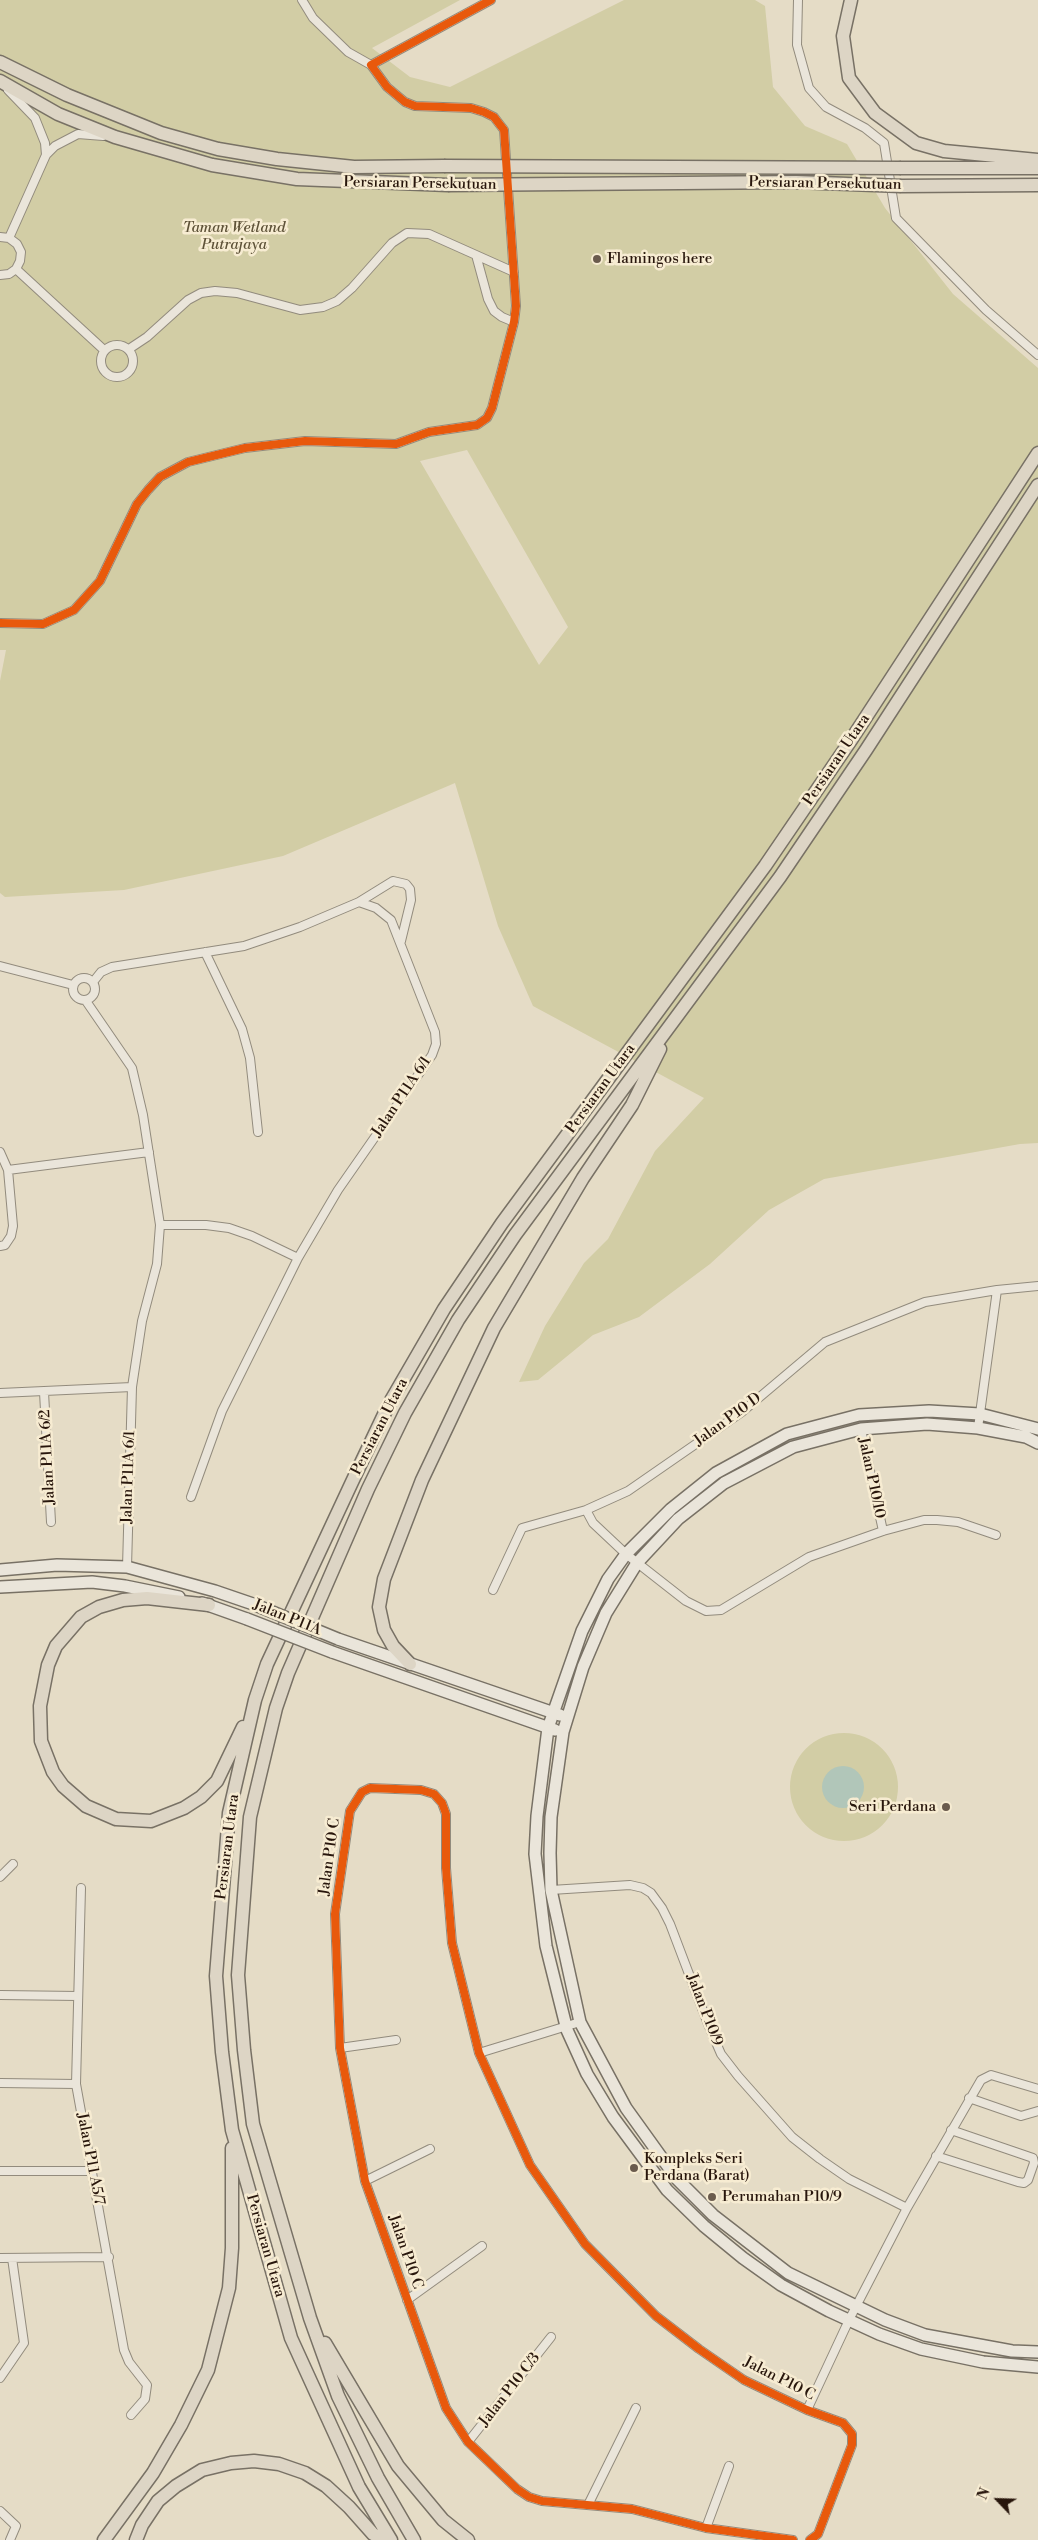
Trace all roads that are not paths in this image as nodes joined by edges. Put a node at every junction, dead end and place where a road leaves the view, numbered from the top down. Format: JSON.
{"nodes":[{"id":1,"x":302,"y":0,"type":"edge"},
{"id":2,"x":491,"y":0,"type":"edge"},
{"id":3,"x":798,"y":0,"type":"edge"},
{"id":4,"x":851,"y":0,"type":"edge"},
{"id":5,"x":0,"y":62,"type":"edge"},
{"id":6,"x":371,"y":65,"type":"junction"},
{"id":7,"x":0,"y":81,"type":"edge"},
{"id":8,"x":115,"y":137,"type":"junction"},
{"id":9,"x":46,"y":155,"type":"junction"},
{"id":10,"x":1038,"y":160,"type":"edge"},
{"id":11,"x":1038,"y":168,"type":"edge"},
{"id":12,"x":1038,"y":185,"type":"edge"},
{"id":13,"x":0,"y":237,"type":"edge"},
{"id":14,"x":9,"y":238,"type":"junction"},
{"id":15,"x":476,"y":255,"type":"junction"},
{"id":16,"x":16,"y":269,"type":"junction"},
{"id":17,"x":514,"y":272,"type":"junction"},
{"id":18,"x":0,"y":275,"type":"edge"},
{"id":19,"x":514,"y":322,"type":"junction"},
{"id":20,"x":129,"y":349,"type":"junction"},
{"id":21,"x":104,"y":350,"type":"junction"},
{"id":22,"x":1038,"y":355,"type":"edge"},
{"id":23,"x":1038,"y":453,"type":"edge"},
{"id":24,"x":1038,"y":485,"type":"edge"},
{"id":25,"x":0,"y":622,"type":"edge"},
{"id":26,"x":359,"y":902,"type":"junction"},
{"id":27,"x":401,"y":941,"type":"junction"},
{"id":28,"x":205,"y":952,"type":"junction"},
{"id":29,"x":0,"y":966,"type":"edge"},
{"id":30,"x":93,"y":982,"type":"junction"},
{"id":31,"x":73,"y":986,"type":"junction"},
{"id":32,"x":86,"y":1001,"type":"junction"},
{"id":33,"x":674,"y":1020,"type":"junction"},
{"id":34,"x":258,"y":1132,"type":"dead end"},
{"id":35,"x":0,"y":1152,"type":"edge"},
{"id":36,"x":149,"y":1152,"type":"junction"},
{"id":37,"x":8,"y":1170,"type":"junction"},
{"id":38,"x":160,"y":1225,"type":"junction"},
{"id":39,"x":0,"y":1246,"type":"edge"},
{"id":40,"x":298,"y":1258,"type":"junction"},
{"id":41,"x":1038,"y":1286,"type":"edge"},
{"id":42,"x":997,"y":1290,"type":"junction"},
{"id":43,"x":132,"y":1387,"type":"junction"},
{"id":44,"x":44,"y":1392,"type":"junction"},
{"id":45,"x":0,"y":1393,"type":"edge"},
{"id":46,"x":980,"y":1414,"type":"junction"},
{"id":47,"x":978,"y":1428,"type":"junction"},
{"id":48,"x":861,"y":1429,"type":"junction"},
{"id":49,"x":1038,"y":1429,"type":"edge"},
{"id":50,"x":1038,"y":1442,"type":"edge"},
{"id":51,"x":191,"y":1497,"type":"dead end"},
{"id":52,"x":586,"y":1510,"type":"junction"},
{"id":53,"x":51,"y":1522,"type":"dead end"},
{"id":54,"x":883,"y":1531,"type":"junction"},
{"id":55,"x":996,"y":1535,"type":"dead end"},
{"id":56,"x":626,"y":1554,"type":"junction"},
{"id":57,"x":637,"y":1563,"type":"junction"},
{"id":58,"x":127,"y":1567,"type":"junction"},
{"id":59,"x":0,"y":1570,"type":"edge"},
{"id":60,"x":0,"y":1587,"type":"edge"},
{"id":61,"x":493,"y":1590,"type":"dead end"},
{"id":62,"x":209,"y":1605,"type":"junction"},
{"id":63,"x":410,"y":1664,"type":"junction"},
{"id":64,"x":255,"y":1700,"type":"junction"},
{"id":65,"x":553,"y":1712,"type":"junction"},
{"id":66,"x":566,"y":1717,"type":"junction"},
{"id":67,"x":548,"y":1728,"type":"junction"},
{"id":68,"x":563,"y":1732,"type":"junction"},
{"id":69,"x":12,"y":1864,"type":"dead end"},
{"id":70,"x":0,"y":1877,"type":"edge"},
{"id":71,"x":81,"y":1888,"type":"dead end"},
{"id":72,"x":551,"y":1890,"type":"junction"},
{"id":73,"x":0,"y":1995,"type":"edge"},
{"id":74,"x":78,"y":1996,"type":"junction"},
{"id":75,"x":580,"y":2022,"type":"junction"},
{"id":76,"x":566,"y":2027,"type":"junction"},
{"id":77,"x":396,"y":2040,"type":"dead end"},
{"id":78,"x":340,"y":2048,"type":"junction"},
{"id":79,"x":479,"y":2053,"type":"junction"},
{"id":80,"x":0,"y":2082,"type":"edge"},
{"id":81,"x":76,"y":2084,"type":"junction"},
{"id":82,"x":1038,"y":2089,"type":"edge"},
{"id":83,"x":969,"y":2098,"type":"junction"},
{"id":84,"x":1038,"y":2111,"type":"edge"},
{"id":85,"x":232,"y":2130,"type":"junction"},
{"id":86,"x":951,"y":2130,"type":"junction"},
{"id":87,"x":430,"y":2149,"type":"dead end"},
{"id":88,"x":936,"y":2156,"type":"junction"},
{"id":89,"x":0,"y":2171,"type":"edge"},
{"id":90,"x":92,"y":2171,"type":"junction"},
{"id":91,"x":365,"y":2181,"type":"junction"},
{"id":92,"x":907,"y":2208,"type":"junction"},
{"id":93,"x":482,"y":2246,"type":"dead end"},
{"id":94,"x":109,"y":2257,"type":"junction"},
{"id":95,"x":0,"y":2258,"type":"edge"},
{"id":96,"x":12,"y":2258,"type":"junction"},
{"id":97,"x":407,"y":2300,"type":"junction"},
{"id":98,"x":856,"y":2307,"type":"junction"},
{"id":99,"x":310,"y":2318,"type":"junction"},
{"id":100,"x":849,"y":2320,"type":"junction"},
{"id":101,"x":551,"y":2337,"type":"dead end"},
{"id":102,"x":1038,"y":2352,"type":"edge"},
{"id":103,"x":1038,"y":2367,"type":"edge"},
{"id":104,"x":0,"y":2378,"type":"edge"},
{"id":105,"x":636,"y":2408,"type":"dead end"},
{"id":106,"x":808,"y":2410,"type":"junction"},
{"id":107,"x":131,"y":2415,"type":"dead end"},
{"id":108,"x":468,"y":2442,"type":"junction"},
{"id":109,"x":729,"y":2466,"type":"dead end"},
{"id":110,"x":588,"y":2505,"type":"junction"},
{"id":111,"x":0,"y":2511,"type":"edge"},
{"id":112,"x":706,"y":2528,"type":"junction"},
{"id":113,"x":12,"y":2537,"type":"edge"},
{"id":114,"x":104,"y":2540,"type":"edge"},
{"id":115,"x":136,"y":2540,"type":"edge"},
{"id":116,"x":384,"y":2540,"type":"edge"},
{"id":117,"x":391,"y":2540,"type":"edge"},
{"id":118,"x":414,"y":2540,"type":"edge"},
{"id":119,"x":468,"y":2540,"type":"edge"},
{"id":120,"x":793,"y":2540,"type":"edge"},
{"id":121,"x":810,"y":2540,"type":"edge"}],
"edges":[{"from":1,"to":6,"type":"street"},
{"from":2,"to":6,"type":"street"},
{"from":3,"to":22,"type":"street"},
{"from":4,"to":10,"type":"main road"},
{"from":5,"to":11,"type":"main road","name":"Persiaran Persekutuan","bridge":true},
{"from":6,"to":17,"type":"street"},
{"from":7,"to":8,"type":"main road","name":"Persiaran Persekutuan"},
{"from":7,"to":9,"type":"street"},
{"from":8,"to":9,"type":"street"},
{"from":8,"to":12,"type":"main road","name":"Persiaran Persekutuan","bridge":true},
{"from":9,"to":14,"type":"street"},
{"from":13,"to":14,"type":"street"},
{"from":14,"to":16,"type":"street"},
{"from":15,"to":17,"type":"street"},
{"from":15,"to":19,"type":"street"},
{"from":15,"to":20,"type":"street"},
{"from":16,"to":18,"type":"street"},
{"from":16,"to":21,"type":"street"},
{"from":17,"to":19,"type":"street"},
{"from":19,"to":25,"type":"street"},
{"from":20,"to":21,"type":"street"},
{"from":20,"to":21,"type":"street"},
{"from":23,"to":64,"type":"main road","name":"Persiaran Utara"},
{"from":24,"to":33,"type":"main road","name":"Persiaran Utara"},
{"from":26,"to":27,"type":"street","name":"Jalan P11A 6/1"},
{"from":26,"to":27,"type":"street"},
{"from":26,"to":28,"type":"street"},
{"from":27,"to":40,"type":"street","name":"Jalan P11A 6/1"},
{"from":28,"to":30,"type":"street"},
{"from":28,"to":34,"type":"street"},
{"from":29,"to":31,"type":"street"},
{"from":30,"to":31,"type":"street"},
{"from":30,"to":32,"type":"street"},
{"from":31,"to":32,"type":"street"},
{"from":32,"to":36,"type":"street","name":"Jalan P11A 6/1"},
{"from":33,"to":63,"type":"main road"},
{"from":33,"to":99,"type":"main road","name":"Persiaran Utara"},
{"from":35,"to":37,"type":"street"},
{"from":36,"to":37,"type":"street"},
{"from":36,"to":38,"type":"street","name":"Jalan P11A 6/1"},
{"from":37,"to":39,"type":"street"},
{"from":38,"to":40,"type":"street"},
{"from":38,"to":43,"type":"street","name":"Jalan P11A 6/1"},
{"from":40,"to":51,"type":"street","name":"Jalan P11A 6/1"},
{"from":41,"to":42,"type":"street","name":"Jalan P10 D"},
{"from":42,"to":46,"type":"street"},
{"from":42,"to":52,"type":"street","name":"Jalan P10 D"},
{"from":43,"to":44,"type":"street"},
{"from":43,"to":58,"type":"street","name":"Jalan P11A 6/1"},
{"from":44,"to":45,"type":"street"},
{"from":44,"to":53,"type":"street","name":"Jalan P11A 6/2"},
{"from":46,"to":47,"type":"street"},
{"from":46,"to":49,"type":"street"},
{"from":46,"to":56,"type":"street"},
{"from":47,"to":48,"type":"street"},
{"from":47,"to":50,"type":"street"},
{"from":48,"to":54,"type":"street","name":"Jalan P10/10"},
{"from":48,"to":57,"type":"street"},
{"from":52,"to":56,"type":"street"},
{"from":52,"to":61,"type":"street","name":"Jalan P10 D"},
{"from":54,"to":55,"type":"street","name":"Jalan P10/10"},
{"from":54,"to":57,"type":"street"},
{"from":56,"to":57,"type":"street"},
{"from":56,"to":65,"type":"street"},
{"from":57,"to":66,"type":"street"},
{"from":58,"to":59,"type":"street","name":"Jalan P11A"},
{"from":58,"to":63,"type":"street","name":"Jalan P11A","bridge":true},
{"from":60,"to":62,"type":"street","name":"Jalan P11A"},
{"from":62,"to":64,"type":"main road"},
{"from":62,"to":67,"type":"street","name":"Jalan P11A","bridge":true},
{"from":63,"to":65,"type":"street","name":"Jalan P11A"},
{"from":64,"to":85,"type":"main road","name":"Persiaran Utara"},
{"from":65,"to":66,"type":"street","name":"Jalan P11A"},
{"from":65,"to":67,"type":"street"},
{"from":66,"to":68,"type":"street"},
{"from":67,"to":68,"type":"street","name":"Jalan P11A"},
{"from":67,"to":76,"type":"street"},
{"from":68,"to":72,"type":"street"},
{"from":69,"to":70,"type":"street"},
{"from":71,"to":74,"type":"street","name":"Jalan P11 A5/7"},
{"from":72,"to":75,"type":"street"},
{"from":72,"to":92,"type":"street","name":"Jalan P10/9"},
{"from":73,"to":74,"type":"street"},
{"from":74,"to":81,"type":"street","name":"Jalan P11 A5/7"},
{"from":75,"to":76,"type":"street"},
{"from":75,"to":98,"type":"street"},
{"from":76,"to":79,"type":"street"},
{"from":76,"to":100,"type":"street"},
{"from":77,"to":78,"type":"street"},
{"from":78,"to":79,"type":"street","name":"Jalan P10 C"},
{"from":78,"to":91,"type":"street","name":"Jalan P10 C"},
{"from":79,"to":106,"type":"street","name":"Jalan P10 C"},
{"from":80,"to":81,"type":"street"},
{"from":81,"to":90,"type":"street","name":"Jalan P11 A5/7"},
{"from":82,"to":83,"type":"street"},
{"from":83,"to":84,"type":"street"},
{"from":83,"to":86,"type":"street"},
{"from":85,"to":114,"type":"main road"},
{"from":85,"to":117,"type":"main road","name":"Persiaran Utara"},
{"from":86,"to":88,"type":"street"},
{"from":86,"to":88,"type":"street"},
{"from":87,"to":91,"type":"street"},
{"from":88,"to":92,"type":"street"},
{"from":89,"to":90,"type":"street"},
{"from":90,"to":94,"type":"street","name":"Jalan P11 A5/7"},
{"from":91,"to":97,"type":"street","name":"Jalan P10 C"},
{"from":92,"to":98,"type":"street"},
{"from":93,"to":97,"type":"street"},
{"from":94,"to":96,"type":"street"},
{"from":94,"to":107,"type":"street","name":"Jalan P11 A5/7"},
{"from":95,"to":96,"type":"street"},
{"from":96,"to":104,"type":"street"},
{"from":97,"to":108,"type":"street","name":"Jalan P10 C"},
{"from":98,"to":100,"type":"street"},
{"from":98,"to":102,"type":"street"},
{"from":99,"to":118,"type":"main road","name":"Persiaran Utara"},
{"from":99,"to":119,"type":"main road"},
{"from":100,"to":103,"type":"street"},
{"from":100,"to":106,"type":"street"},
{"from":101,"to":108,"type":"street","name":"Jalan P10 C/3"},
{"from":105,"to":110,"type":"street"},
{"from":106,"to":121,"type":"street","name":"Jalan P10 C"},
{"from":108,"to":110,"type":"street","name":"Jalan P10 C"},
{"from":109,"to":112,"type":"street"},
{"from":110,"to":112,"type":"street","name":"Jalan P10 C"},
{"from":111,"to":113,"type":"street"},
{"from":112,"to":120,"type":"street","name":"Jalan P10 C"},
{"from":115,"to":116,"type":"main road"}]}
